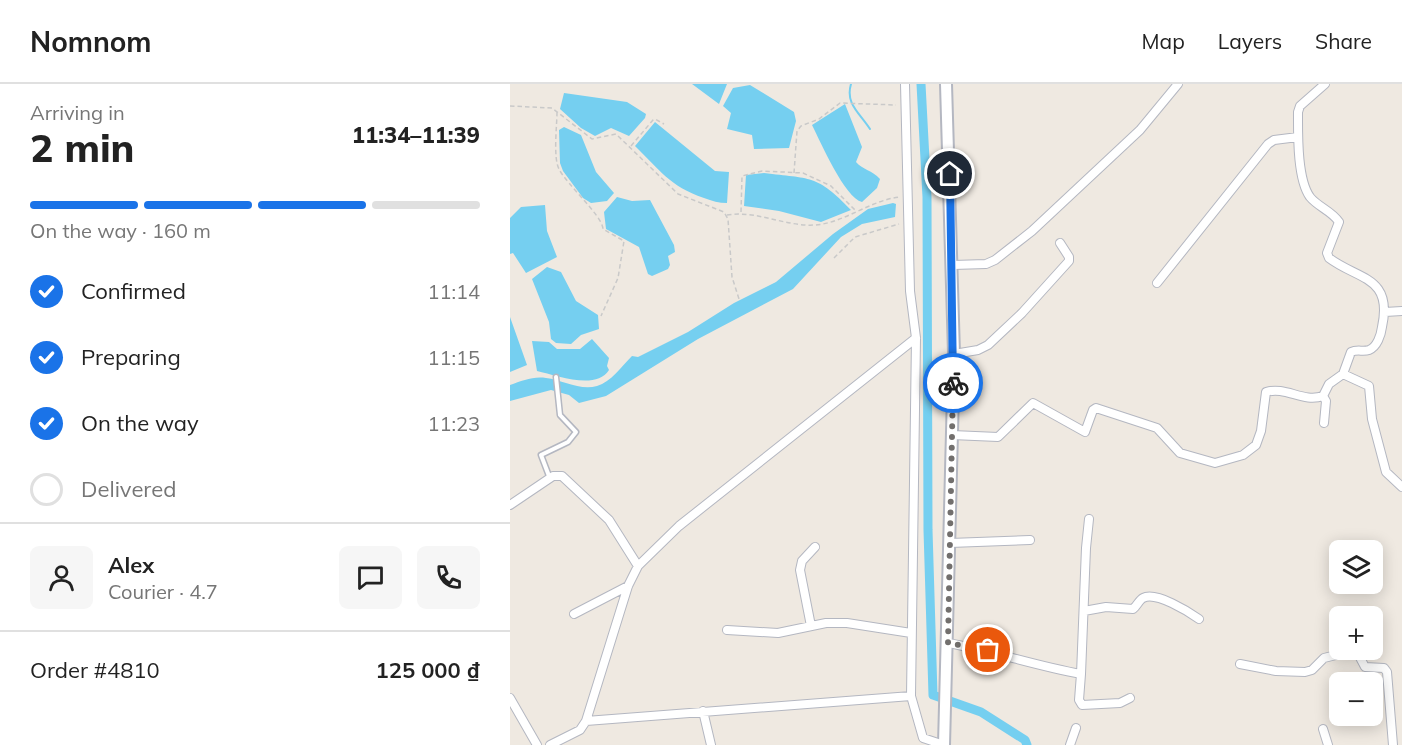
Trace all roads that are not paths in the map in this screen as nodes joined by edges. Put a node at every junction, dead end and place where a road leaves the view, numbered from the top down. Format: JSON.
{"nodes":[{"id":1,"x":905,"y":84,"type":"edge"},
{"id":2,"x":946,"y":84,"type":"edge"},
{"id":3,"x":1178,"y":84,"type":"edge"},
{"id":4,"x":1325,"y":84,"type":"edge"},
{"id":5,"x":1298,"y":137,"type":"junction"},
{"id":6,"x":1060,"y":243,"type":"dead end"},
{"id":7,"x":953,"y":265,"type":"junction"},
{"id":8,"x":1157,"y":284,"type":"dead end"},
{"id":9,"x":1402,"y":311,"type":"edge"},
{"id":10,"x":1384,"y":312,"type":"junction"},
{"id":11,"x":916,"y":338,"type":"junction"},
{"id":12,"x":954,"y":354,"type":"junction"},
{"id":13,"x":1343,"y":374,"type":"junction"},
{"id":14,"x":556,"y":377,"type":"dead end"},
{"id":15,"x":1323,"y":396,"type":"junction"},
{"id":16,"x":1324,"y":423,"type":"dead end"},
{"id":17,"x":952,"y":435,"type":"junction"},
{"id":18,"x":549,"y":476,"type":"dead end"},
{"id":19,"x":1402,"y":487,"type":"edge"},
{"id":20,"x":510,"y":505,"type":"edge"},
{"id":21,"x":1089,"y":519,"type":"dead end"},
{"id":22,"x":1030,"y":540,"type":"dead end"},
{"id":23,"x":950,"y":543,"type":"junction"},
{"id":24,"x":815,"y":547,"type":"dead end"},
{"id":25,"x":638,"y":566,"type":"junction"},
{"id":26,"x":628,"y":586,"type":"junction"},
{"id":27,"x":1084,"y":611,"type":"junction"},
{"id":28,"x":574,"y":614,"type":"dead end"},
{"id":29,"x":1198,"y":619,"type":"dead end"},
{"id":30,"x":811,"y":626,"type":"junction"},
{"id":31,"x":728,"y":630,"type":"dead end"},
{"id":32,"x":911,"y":633,"type":"junction"},
{"id":33,"x":948,"y":643,"type":"junction"},
{"id":34,"x":1240,"y":664,"type":"dead end"},
{"id":35,"x":1081,"y":674,"type":"junction"},
{"id":36,"x":911,"y":696,"type":"junction"},
{"id":37,"x":510,"y":698,"type":"edge"},
{"id":38,"x":1130,"y":698,"type":"dead end"},
{"id":39,"x":703,"y":711,"type":"junction"},
{"id":40,"x":586,"y":721,"type":"junction"},
{"id":41,"x":1076,"y":728,"type":"dead end"},
{"id":42,"x":1323,"y":729,"type":"dead end"},
{"id":43,"x":537,"y":745,"type":"edge"},
{"id":44,"x":550,"y":745,"type":"edge"},
{"id":45,"x":711,"y":745,"type":"edge"},
{"id":46,"x":945,"y":745,"type":"edge"},
{"id":47,"x":1070,"y":745,"type":"edge"},
{"id":48,"x":1328,"y":745,"type":"edge"},
{"id":49,"x":1393,"y":745,"type":"edge"}],
"edges":[{"from":1,"to":11,"type":"street"},
{"from":2,"to":7,"type":"main road"},
{"from":3,"to":7,"type":"street"},
{"from":4,"to":5,"type":"street"},
{"from":5,"to":8,"type":"street"},
{"from":5,"to":10,"type":"street"},
{"from":6,"to":12,"type":"street"},
{"from":7,"to":12,"type":"main road"},
{"from":9,"to":10,"type":"street"},
{"from":10,"to":13,"type":"street"},
{"from":11,"to":25,"type":"street"},
{"from":11,"to":32,"type":"street"},
{"from":12,"to":17,"type":"main road"},
{"from":13,"to":15,"type":"street"},
{"from":13,"to":19,"type":"street"},
{"from":14,"to":18,"type":"lane"},
{"from":15,"to":16,"type":"street"},
{"from":15,"to":17,"type":"street"},
{"from":17,"to":23,"type":"main road"},
{"from":20,"to":25,"type":"street"},
{"from":21,"to":27,"type":"street"},
{"from":22,"to":23,"type":"street"},
{"from":23,"to":33,"type":"main road"},
{"from":24,"to":30,"type":"street"},
{"from":25,"to":26,"type":"street"},
{"from":26,"to":28,"type":"street"},
{"from":26,"to":40,"type":"street"},
{"from":27,"to":29,"type":"street"},
{"from":27,"to":35,"type":"street"},
{"from":30,"to":31,"type":"street"},
{"from":30,"to":32,"type":"street"},
{"from":32,"to":36,"type":"street"},
{"from":33,"to":35,"type":"street"},
{"from":33,"to":46,"type":"main road"},
{"from":34,"to":49,"type":"street"},
{"from":35,"to":38,"type":"street"},
{"from":36,"to":39,"type":"street"},
{"from":36,"to":46,"type":"street"},
{"from":37,"to":43,"type":"street"},
{"from":39,"to":40,"type":"street"},
{"from":39,"to":45,"type":"street"},
{"from":40,"to":44,"type":"street"},
{"from":41,"to":47,"type":"street"},
{"from":42,"to":48,"type":"street"}]}
